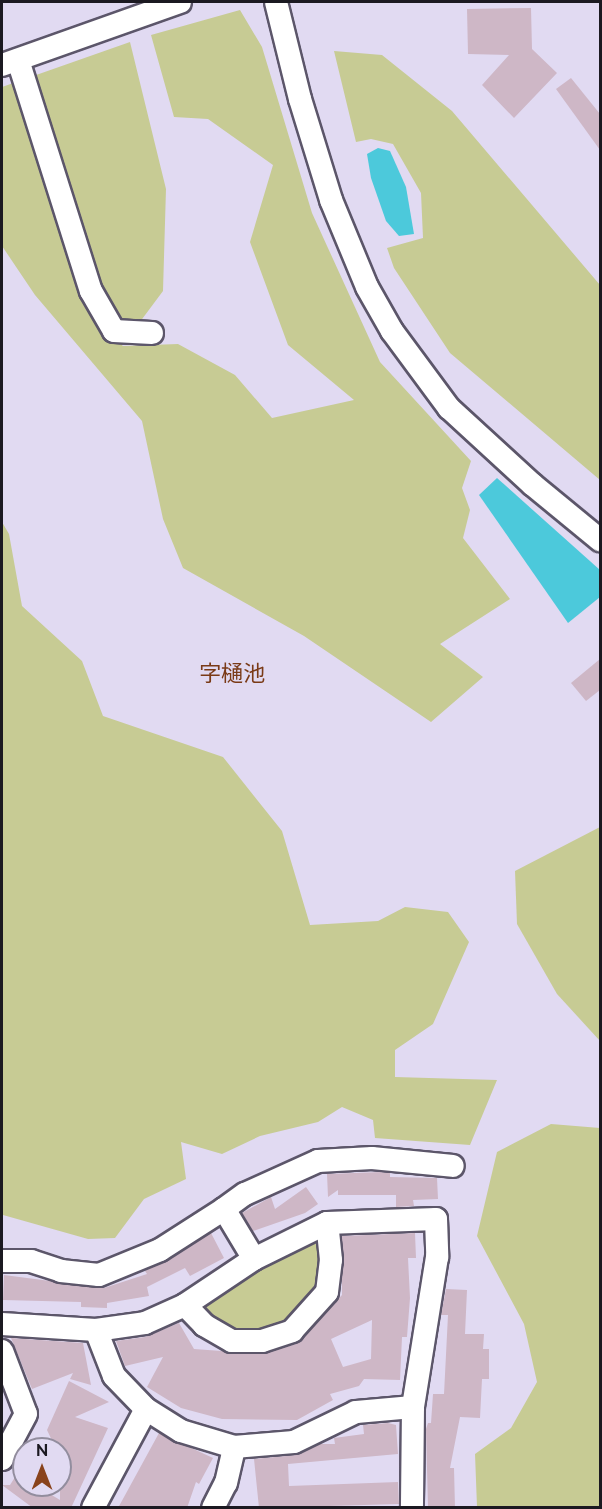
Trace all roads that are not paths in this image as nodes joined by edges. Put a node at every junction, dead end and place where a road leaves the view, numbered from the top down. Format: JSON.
{"nodes":[{"id":1,"x":180,"y":2,"type":"edge"},
{"id":2,"x":276,"y":2,"type":"edge"},
{"id":3,"x":10,"y":63,"type":"edge"},
{"id":4,"x":152,"y":333,"type":"dead end"},
{"id":5,"x":600,"y":540,"type":"edge"},
{"id":6,"x":453,"y":1166,"type":"dead end"},
{"id":7,"x":224,"y":1209,"type":"junction"},
{"id":8,"x":327,"y":1223,"type":"junction"},
{"id":9,"x":254,"y":1259,"type":"junction"},
{"id":10,"x":2,"y":1261,"type":"edge"},
{"id":11,"x":185,"y":1305,"type":"junction"},
{"id":12,"x":2,"y":1324,"type":"edge"},
{"id":13,"x":96,"y":1330,"type":"junction"},
{"id":14,"x":2,"y":1351,"type":"edge"},
{"id":15,"x":413,"y":1407,"type":"junction"},
{"id":16,"x":146,"y":1409,"type":"junction"},
{"id":17,"x":234,"y":1447,"type":"junction"},
{"id":18,"x":2,"y":1459,"type":"edge"},
{"id":19,"x":93,"y":1508,"type":"edge"},
{"id":20,"x":213,"y":1508,"type":"edge"},
{"id":21,"x":412,"y":1508,"type":"edge"}],
"edges":[{"from":1,"to":3,"type":"street"},
{"from":2,"to":5,"type":"street"},
{"from":3,"to":4,"type":"street"},
{"from":6,"to":7,"type":"street"},
{"from":7,"to":9,"type":"street"},
{"from":7,"to":10,"type":"street"},
{"from":8,"to":9,"type":"street"},
{"from":8,"to":11,"type":"street"},
{"from":8,"to":15,"type":"street"},
{"from":9,"to":11,"type":"street"},
{"from":11,"to":13,"type":"street"},
{"from":12,"to":13,"type":"street"},
{"from":13,"to":16,"type":"street"},
{"from":14,"to":18,"type":"street"},
{"from":15,"to":17,"type":"street"},
{"from":15,"to":21,"type":"street"},
{"from":16,"to":17,"type":"street"},
{"from":16,"to":19,"type":"street"},
{"from":17,"to":20,"type":"street"}]}
